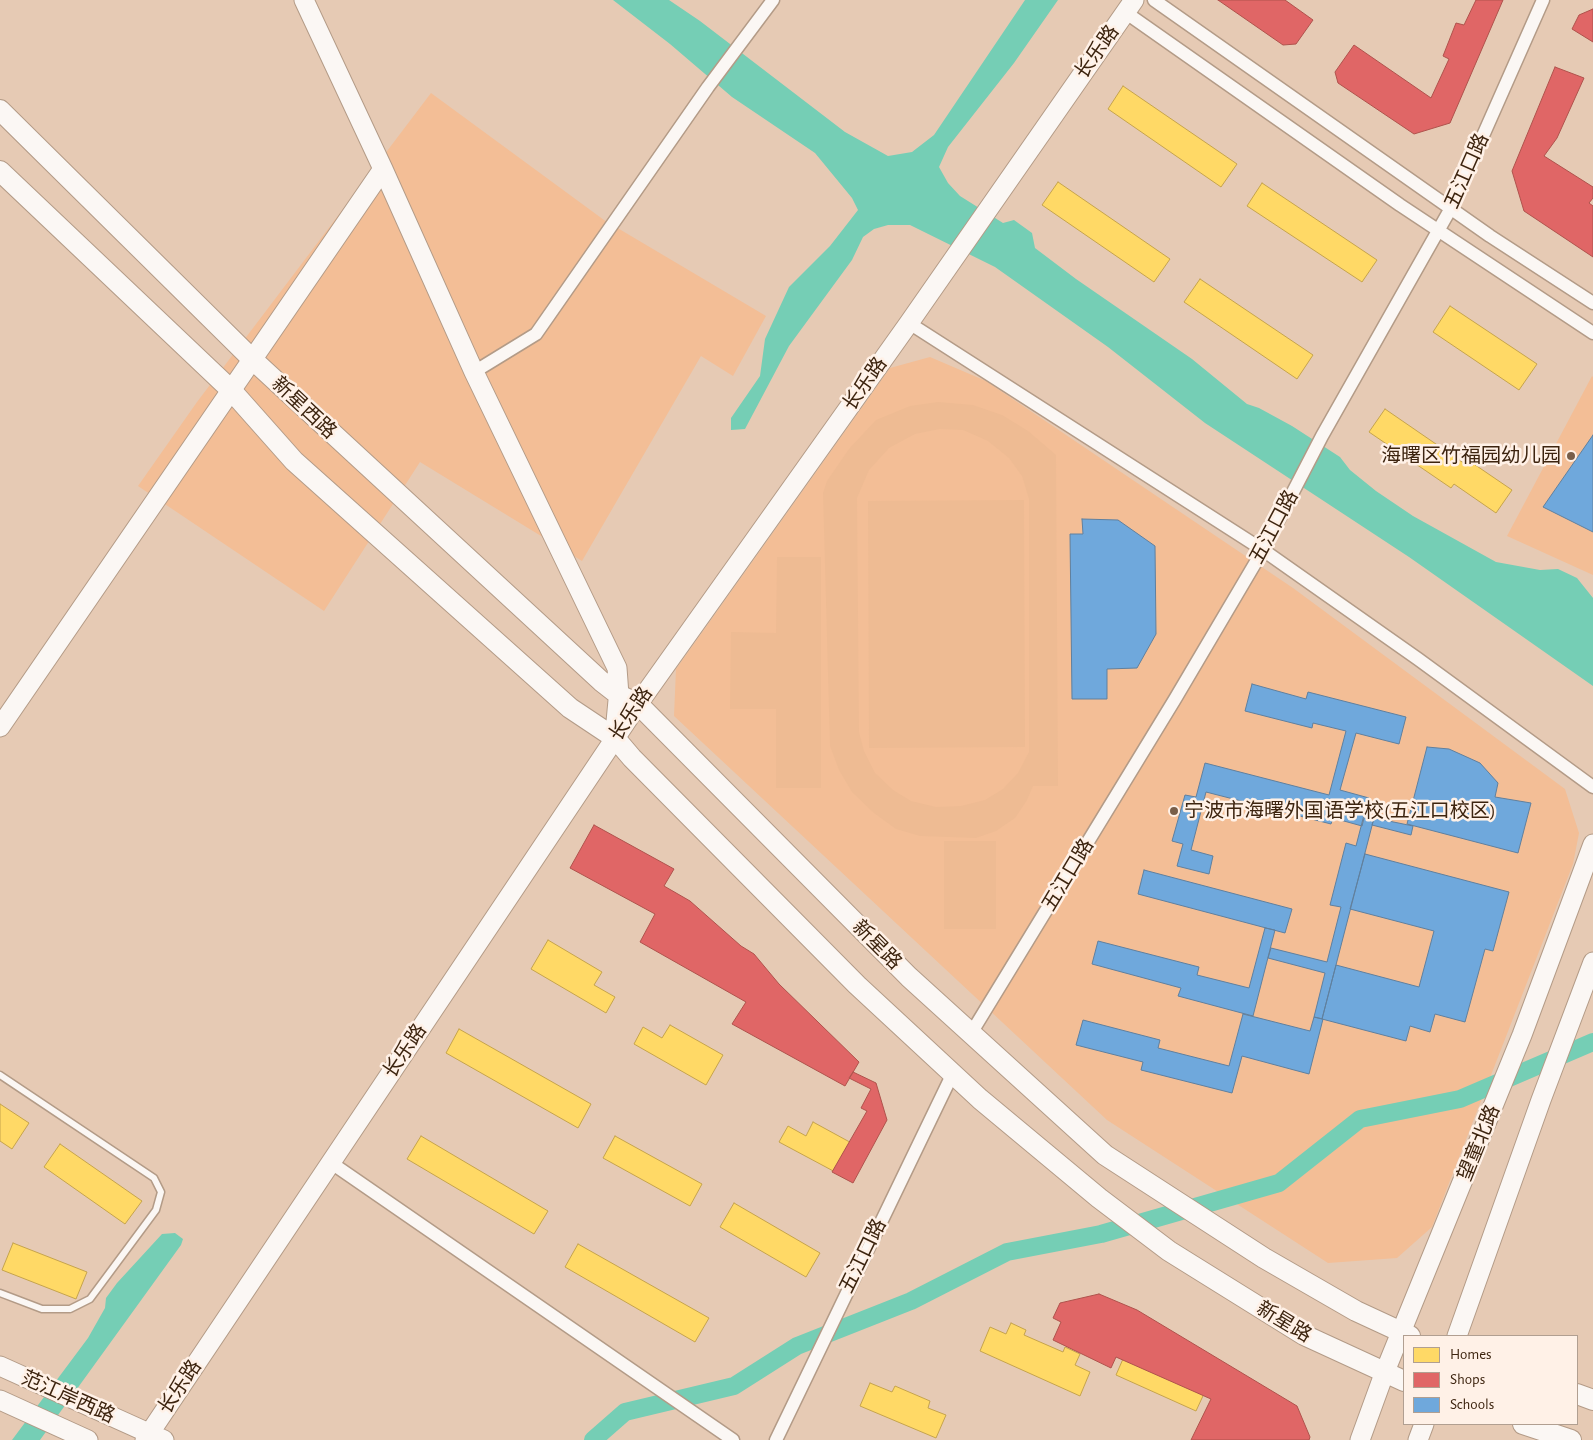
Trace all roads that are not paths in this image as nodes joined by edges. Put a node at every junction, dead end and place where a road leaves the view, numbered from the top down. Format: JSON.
{"nodes":[{"id":1,"x":304,"y":0,"type":"edge"},
{"id":2,"x":772,"y":0,"type":"edge"},
{"id":3,"x":1154,"y":0,"type":"edge"},
{"id":4,"x":1543,"y":0,"type":"edge"},
{"id":5,"x":1129,"y":6,"type":"edge"},
{"id":6,"x":0,"y":110,"type":"edge"},
{"id":7,"x":383,"y":169,"type":"junction"},
{"id":8,"x":0,"y":171,"type":"edge"},
{"id":9,"x":1451,"y":208,"type":"junction"},
{"id":10,"x":1439,"y":231,"type":"junction"},
{"id":11,"x":1593,"y":303,"type":"edge"},
{"id":12,"x":909,"y":323,"type":"junction"},
{"id":13,"x":1593,"y":333,"type":"edge"},
{"id":14,"x":252,"y":360,"type":"junction"},
{"id":15,"x":474,"y":372,"type":"junction"},
{"id":16,"x":231,"y":390,"type":"junction"},
{"id":17,"x":1263,"y":550,"type":"junction"},
{"id":18,"x":619,"y":695,"type":"junction"},
{"id":19,"x":638,"y":704,"type":"junction"},
{"id":20,"x":0,"y":727,"type":"edge"},
{"id":21,"x":615,"y":738,"type":"junction"},
{"id":22,"x":1593,"y":787,"type":"edge"},
{"id":23,"x":1593,"y":844,"type":"edge"},
{"id":24,"x":1593,"y":962,"type":"edge"},
{"id":25,"x":970,"y":1035,"type":"junction"},
{"id":26,"x":953,"y":1073,"type":"junction"},
{"id":27,"x":0,"y":1075,"type":"edge"},
{"id":28,"x":330,"y":1162,"type":"junction"},
{"id":29,"x":0,"y":1293,"type":"edge"},
{"id":30,"x":1406,"y":1335,"type":"edge"},
{"id":31,"x":1457,"y":1335,"type":"edge"},
{"id":32,"x":1403,"y":1340,"type":"edge"},
{"id":33,"x":0,"y":1366,"type":"edge"},
{"id":34,"x":1384,"y":1374,"type":"junction"},
{"id":35,"x":1403,"y":1381,"type":"edge"},
{"id":36,"x":1578,"y":1394,"type":"edge"},
{"id":37,"x":0,"y":1400,"type":"edge"},
{"id":38,"x":1593,"y":1400,"type":"edge"},
{"id":39,"x":1424,"y":1425,"type":"edge"},
{"id":40,"x":1526,"y":1425,"type":"edge"},
{"id":41,"x":152,"y":1438,"type":"edge"},
{"id":42,"x":88,"y":1440,"type":"edge"},
{"id":43,"x":733,"y":1440,"type":"edge"},
{"id":44,"x":776,"y":1440,"type":"edge"},
{"id":45,"x":1360,"y":1440,"type":"edge"},
{"id":46,"x":1418,"y":1440,"type":"edge"},
{"id":47,"x":1572,"y":1440,"type":"edge"}],
"edges":[{"from":1,"to":7,"type":"street"},
{"from":2,"to":15,"type":"street"},
{"from":3,"to":9,"type":"street"},
{"from":4,"to":9,"type":"street","name":"五江口路"},
{"from":5,"to":10,"type":"street"},
{"from":5,"to":12,"type":"street","name":"长乐路"},
{"from":6,"to":14,"type":"main road","name":"新星西路"},
{"from":7,"to":14,"type":"street"},
{"from":7,"to":15,"type":"street"},
{"from":8,"to":16,"type":"main road","name":"新星西路"},
{"from":9,"to":10,"type":"street","name":"五江口路"},
{"from":9,"to":11,"type":"street"},
{"from":10,"to":13,"type":"street"},
{"from":10,"to":17,"type":"street","name":"五江口路"},
{"from":12,"to":17,"type":"street"},
{"from":12,"to":19,"type":"street","name":"长乐路"},
{"from":14,"to":16,"type":"street"},
{"from":14,"to":18,"type":"main road","name":"新星西路"},
{"from":15,"to":18,"type":"street"},
{"from":16,"to":20,"type":"street"},
{"from":16,"to":21,"type":"main road","name":"新星西路"},
{"from":17,"to":22,"type":"street"},
{"from":17,"to":25,"type":"street","name":"五江口路"},
{"from":18,"to":19,"type":"main road","name":"新星路"},
{"from":18,"to":21,"type":"main road"},
{"from":19,"to":21,"type":"street","name":"长乐路"},
{"from":19,"to":25,"type":"main road","name":"新星路"},
{"from":21,"to":26,"type":"main road","name":"新星西路"},
{"from":21,"to":28,"type":"street","name":"长乐路"},
{"from":23,"to":30,"type":"street","name":"望童北路"},
{"from":24,"to":31,"type":"street"},
{"from":25,"to":30,"type":"main road","name":"新星路"},
{"from":26,"to":34,"type":"main road","name":"新星路"},
{"from":26,"to":44,"type":"street","name":"五江口路"},
{"from":27,"to":29,"type":"lane"},
{"from":28,"to":41,"type":"street","name":"长乐路"},
{"from":28,"to":43,"type":"street"},
{"from":32,"to":34,"type":"street","name":"望童北路"},
{"from":33,"to":41,"type":"street","name":"范江岸西路"},
{"from":34,"to":35,"type":"main road","name":"新星路"},
{"from":34,"to":45,"type":"street","name":"望童北路"},
{"from":36,"to":38,"type":"main road"},
{"from":37,"to":42,"type":"street","name":"范江岸西路"},
{"from":39,"to":46,"type":"street"},
{"from":40,"to":47,"type":"main road"}]}
